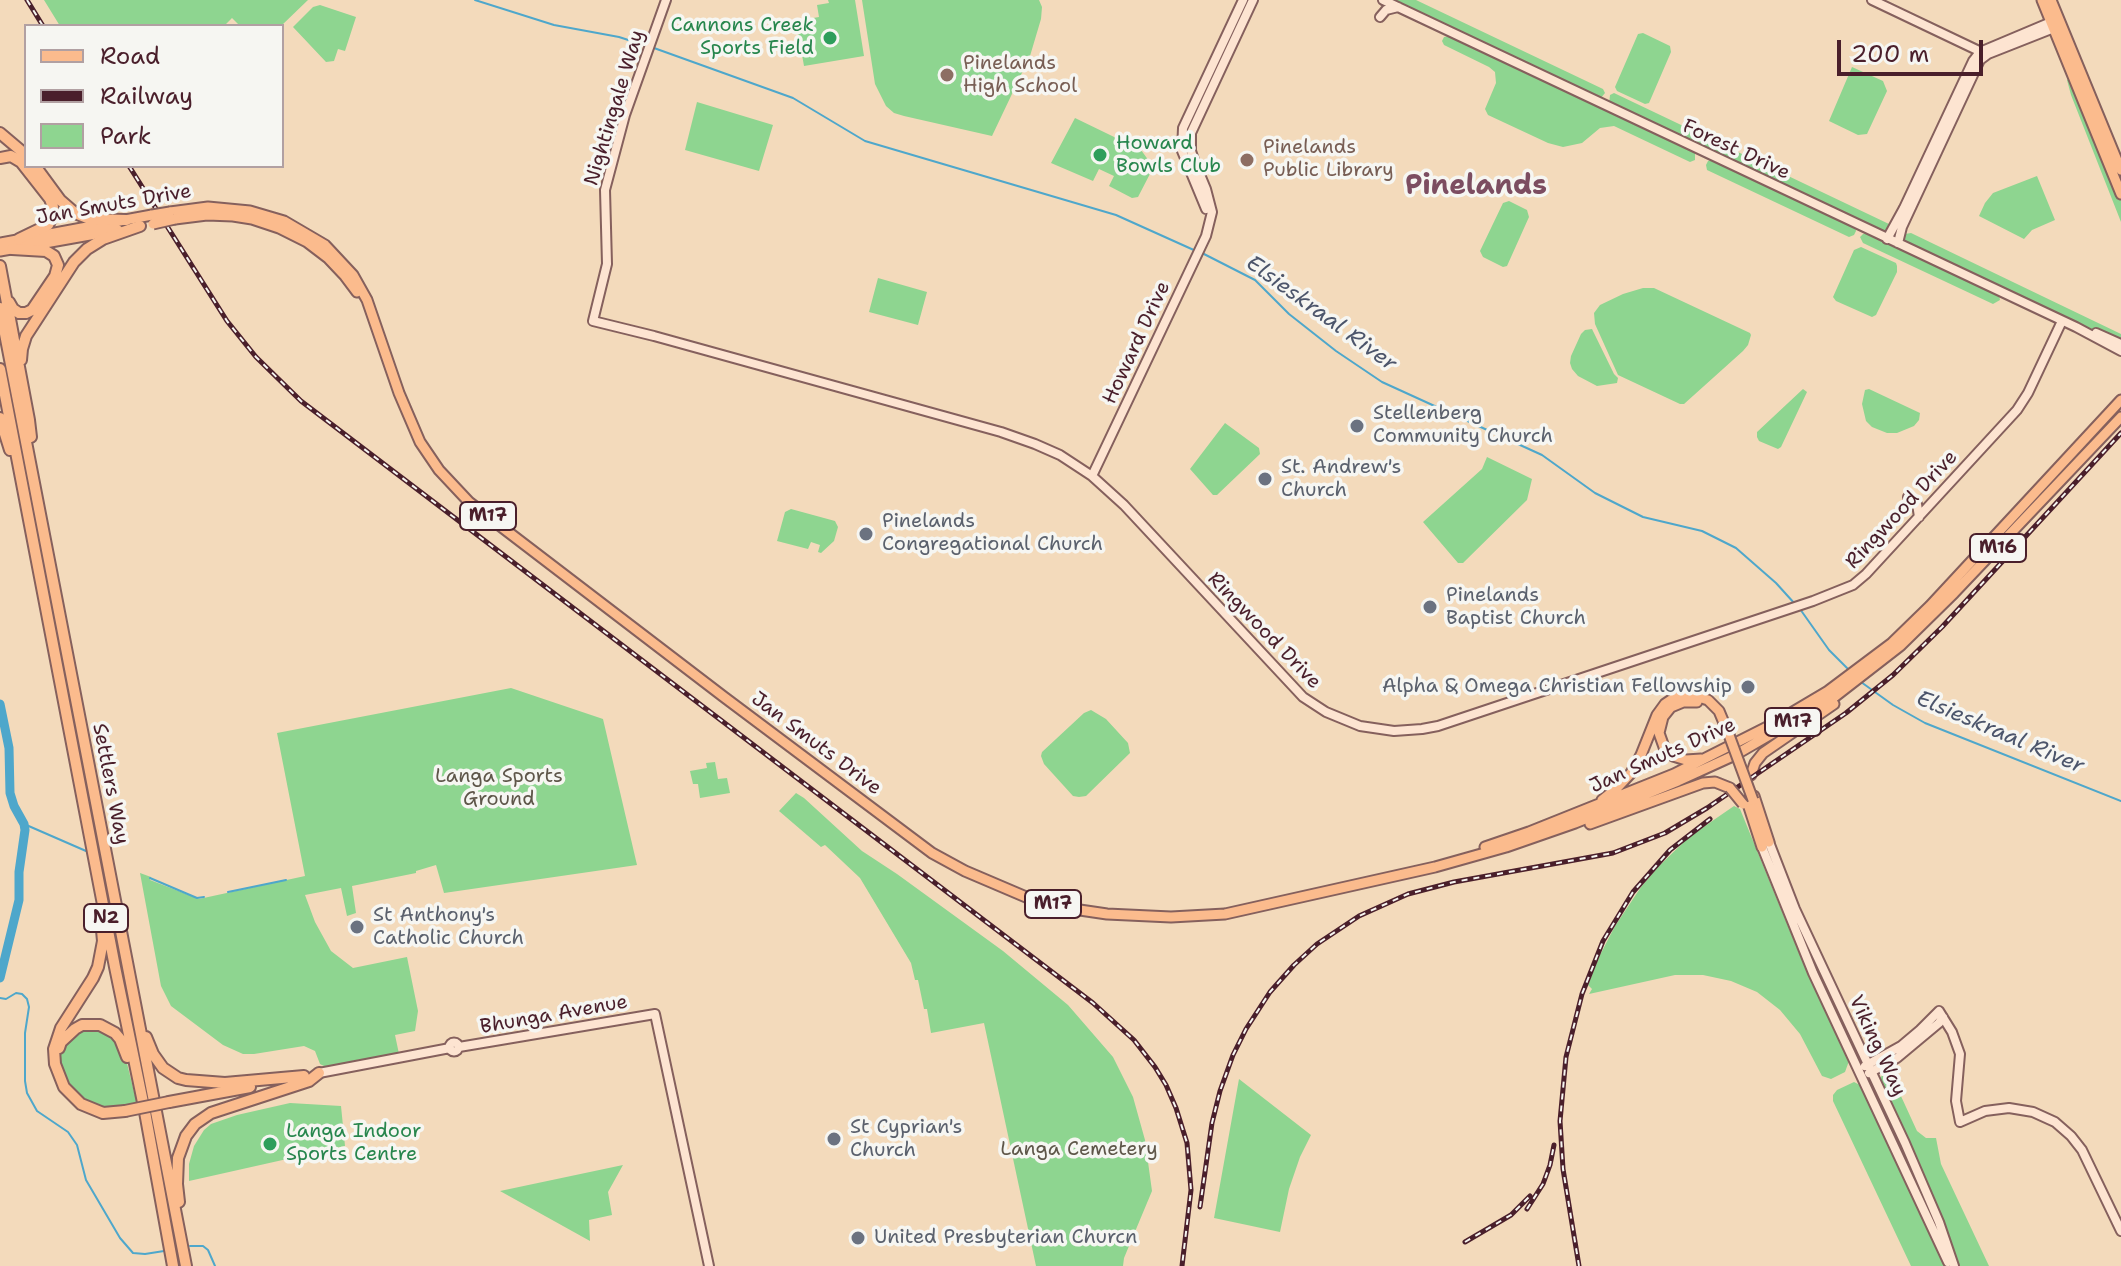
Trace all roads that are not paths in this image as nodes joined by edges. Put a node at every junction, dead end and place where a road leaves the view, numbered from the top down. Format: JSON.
{"nodes":[{"id":1,"x":666,"y":0,"type":"edge"},
{"id":2,"x":1243,"y":0,"type":"edge"},
{"id":3,"x":1253,"y":0,"type":"edge"},
{"id":4,"x":1383,"y":0,"type":"edge"},
{"id":5,"x":1872,"y":0,"type":"edge"},
{"id":6,"x":2042,"y":0,"type":"edge"},
{"id":7,"x":2051,"y":0,"type":"edge"},
{"id":8,"x":1399,"y":7,"type":"junction"},
{"id":9,"x":1380,"y":17,"type":"dead end"},
{"id":10,"x":2056,"y":23,"type":"junction"},
{"id":11,"x":1971,"y":47,"type":"junction"},
{"id":12,"x":1981,"y":54,"type":"junction"},
{"id":13,"x":1973,"y":61,"type":"junction"},
{"id":14,"x":0,"y":133,"type":"edge"},
{"id":15,"x":24,"y":153,"type":"edge"},
{"id":16,"x":0,"y":158,"type":"edge"},
{"id":17,"x":24,"y":166,"type":"edge"},
{"id":18,"x":26,"y":168,"type":"edge"},
{"id":19,"x":36,"y":168,"type":"edge"},
{"id":20,"x":2121,"y":170,"type":"edge"},
{"id":21,"x":2121,"y":194,"type":"edge"},
{"id":22,"x":126,"y":220,"type":"junction"},
{"id":23,"x":152,"y":220,"type":"junction"},
{"id":24,"x":1209,"y":224,"type":"junction"},
{"id":25,"x":140,"y":226,"type":"junction"},
{"id":26,"x":19,"y":239,"type":"junction"},
{"id":27,"x":1887,"y":239,"type":"junction"},
{"id":28,"x":1898,"y":243,"type":"junction"},
{"id":29,"x":5,"y":247,"type":"edge"},
{"id":30,"x":0,"y":266,"type":"edge"},
{"id":31,"x":5,"y":293,"type":"junction"},
{"id":32,"x":0,"y":308,"type":"edge"},
{"id":33,"x":593,"y":321,"type":"joint"},
{"id":34,"x":2062,"y":321,"type":"junction"},
{"id":35,"x":2076,"y":327,"type":"junction"},
{"id":36,"x":2121,"y":344,"type":"edge"},
{"id":37,"x":2121,"y":351,"type":"edge"},
{"id":38,"x":0,"y":369,"type":"edge"},
{"id":39,"x":21,"y":377,"type":"junction"},
{"id":40,"x":2120,"y":401,"type":"edge"},
{"id":41,"x":2121,"y":417,"type":"edge"},
{"id":42,"x":0,"y":418,"type":"edge"},
{"id":43,"x":1092,"y":476,"type":"junction"},
{"id":44,"x":34,"y":479,"type":"junction"},
{"id":45,"x":25,"y":490,"type":"junction"},
{"id":46,"x":1908,"y":497,"type":"dead end"},
{"id":47,"x":1919,"y":517,"type":"junction"},
{"id":48,"x":1866,"y":669,"type":"junction"},
{"id":49,"x":1850,"y":683,"type":"junction"},
{"id":50,"x":1726,"y":736,"type":"junction"},
{"id":51,"x":1720,"y":752,"type":"junction"},
{"id":52,"x":1749,"y":800,"type":"junction"},
{"id":53,"x":1582,"y":812,"type":"junction"},
{"id":54,"x":1533,"y":838,"type":"junction"},
{"id":55,"x":1765,"y":844,"type":"junction"},
{"id":56,"x":97,"y":873,"type":"junction"},
{"id":57,"x":1387,"y":878,"type":"junction"},
{"id":58,"x":127,"y":965,"type":"junction"},
{"id":59,"x":55,"y":1064,"type":"junction"},
{"id":60,"x":1870,"y":1068,"type":"junction"},
{"id":61,"x":319,"y":1073,"type":"junction"},
{"id":62,"x":1859,"y":1073,"type":"junction"},
{"id":63,"x":304,"y":1076,"type":"junction"},
{"id":64,"x":145,"y":1112,"type":"junction"},
{"id":65,"x":2121,"y":1231,"type":"edge"},
{"id":66,"x":175,"y":1234,"type":"junction"},
{"id":67,"x":185,"y":1261,"type":"edge"},
{"id":68,"x":173,"y":1263,"type":"edge"},
{"id":69,"x":709,"y":1266,"type":"edge"},
{"id":70,"x":1952,"y":1266,"type":"edge"}],
"edges":[{"from":1,"to":33,"type":"street","name":"Nightingale Way"},
{"from":2,"to":24,"type":"street"},
{"from":3,"to":24,"type":"street","name":"Howard Drive"},
{"from":4,"to":8,"type":"street","name":"Forest Drive"},
{"from":5,"to":11,"type":"street"},
{"from":6,"to":10,"type":"main road"},
{"from":7,"to":10,"type":"main road"},
{"from":8,"to":9,"type":"street"},
{"from":8,"to":27,"type":"street","name":"Forest Drive"},
{"from":10,"to":12,"type":"street"},
{"from":10,"to":20,"type":"main road"},
{"from":10,"to":21,"type":"main road"},
{"from":11,"to":12,"type":"street"},
{"from":11,"to":13,"type":"street"},
{"from":12,"to":13,"type":"street"},
{"from":12,"to":28,"type":"street"},
{"from":13,"to":27,"type":"street"},
{"from":14,"to":15,"type":"highway"},
{"from":16,"to":17,"type":"highway"},
{"from":18,"to":26,"type":"highway"},
{"from":19,"to":22,"type":"highway"},
{"from":22,"to":23,"type":"main road","name":"Jan Smuts Drive","number":"M17"},
{"from":22,"to":26,"type":"main road","name":"Jan Smuts Drive","number":"M17"},
{"from":23,"to":25,"type":"main road","name":"Jan Smuts Drive","number":"M17"},
{"from":23,"to":57,"type":"main road","name":"Jan Smuts Drive","number":"M17","bridge":true},
{"from":24,"to":43,"type":"street","name":"Howard Drive"},
{"from":25,"to":29,"type":"main road","name":"Jan Smuts Drive","number":"M17"},
{"from":25,"to":39,"type":"highway"},
{"from":26,"to":29,"type":"main road","name":"Jan Smuts Drive","number":"M17"},
{"from":27,"to":28,"type":"street","name":"Forest Drive"},
{"from":28,"to":34,"type":"street","name":"Forest Drive"},
{"from":29,"to":31,"type":"highway"},
{"from":30,"to":31,"type":"highway"},
{"from":31,"to":39,"type":"highway"},
{"from":32,"to":44,"type":"highway","name":"Settlers Way","number":"N2"},
{"from":33,"to":43,"type":"street","name":"Ringwood Drive"},
{"from":34,"to":35,"type":"street","name":"Forest Drive"},
{"from":34,"to":47,"type":"street","name":"Ringwood Drive"},
{"from":35,"to":36,"type":"street","name":"Forest Drive"},
{"from":35,"to":37,"type":"street","name":"Forest Drive"},
{"from":38,"to":45,"type":"highway","name":"Settlers Way","number":"N2"},
{"from":39,"to":44,"type":"highway"},
{"from":40,"to":48,"type":"main road","name":"Jan Smuts Drive","number":"M16"},
{"from":41,"to":48,"type":"main road","name":"Jan Smuts Drive","number":"M16"},
{"from":42,"to":45,"type":"highway"},
{"from":43,"to":47,"type":"street","name":"Ringwood Drive"},
{"from":44,"to":58,"type":"highway","name":"Settlers Way","number":"N2"},
{"from":45,"to":56,"type":"highway","name":"Settlers Way","number":"N2"},
{"from":46,"to":47,"type":"street"},
{"from":48,"to":49,"type":"main road","name":"Jan Smuts Drive","number":"M16"},
{"from":49,"to":51,"type":"main road","name":"Jan Smuts Drive","number":"M16"},
{"from":49,"to":52,"type":"main road","bridge":true},
{"from":49,"to":54,"type":"main road","name":"Jan Smuts Drive","number":"M17"},
{"from":50,"to":51,"type":"main road"},
{"from":50,"to":52,"type":"main road","bridge":true},
{"from":50,"to":53,"type":"main road"},
{"from":51,"to":53,"type":"main road","name":"Jan Smuts Drive","number":"M17"},
{"from":52,"to":54,"type":"main road","bridge":true},
{"from":52,"to":55,"type":"main road"},
{"from":53,"to":57,"type":"main road","name":"Jan Smuts Drive","number":"M17"},
{"from":54,"to":57,"type":"main road","name":"Jan Smuts Drive","number":"M17"},
{"from":55,"to":60,"type":"street","name":"Viking Way"},
{"from":55,"to":62,"type":"street","name":"Viking Way"},
{"from":56,"to":59,"type":"highway"},
{"from":56,"to":64,"type":"highway","name":"Settlers Way","number":"N2"},
{"from":58,"to":63,"type":"highway"},
{"from":58,"to":66,"type":"highway","name":"Settlers Way","number":"N2"},
{"from":59,"to":63,"type":"highway","bridge":true},
{"from":59,"to":64,"type":"highway"},
{"from":60,"to":62,"type":"street"},
{"from":60,"to":65,"type":"street"},
{"from":60,"to":70,"type":"street","name":"Viking Way"},
{"from":61,"to":63,"type":"highway"},
{"from":61,"to":66,"type":"highway"},
{"from":61,"to":69,"type":"street","name":"Bhunga Avenue"},
{"from":62,"to":70,"type":"street","name":"Viking Way"},
{"from":64,"to":66,"type":"highway","name":"Settlers Way","number":"N2"},
{"from":66,"to":67,"type":"highway","name":"Settlers Way","number":"N2"},
{"from":66,"to":68,"type":"highway","name":"Settlers Way","number":"N2"}]}
